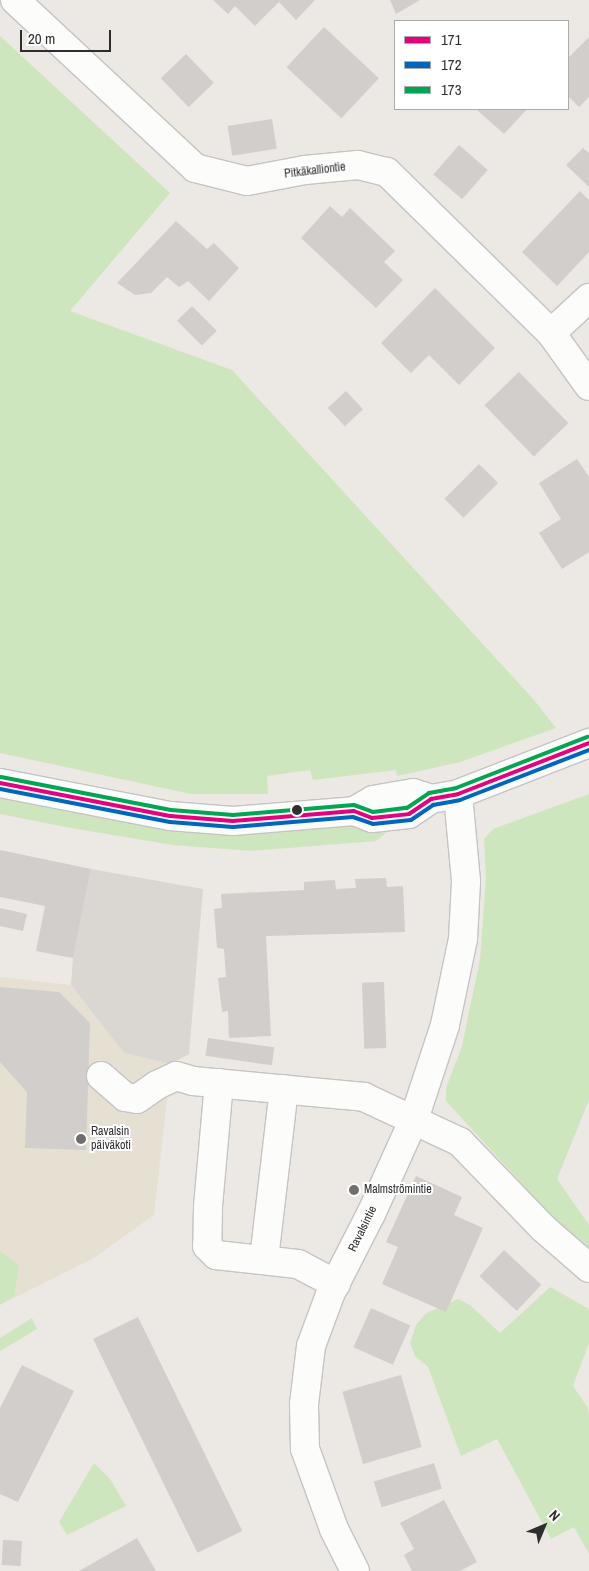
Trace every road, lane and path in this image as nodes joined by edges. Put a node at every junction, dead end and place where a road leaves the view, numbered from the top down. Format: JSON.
{"nodes":[{"id":1,"x":15,"y":0,"type":"edge"},
{"id":2,"x":589,"y":298,"type":"edge"},
{"id":3,"x":551,"y":333,"type":"junction"},
{"id":4,"x":589,"y":386,"type":"edge"},
{"id":5,"x":589,"y":743,"type":"edge"},
{"id":6,"x":0,"y":783,"type":"edge"},
{"id":7,"x":458,"y":794,"type":"junction"},
{"id":8,"x":101,"y":1076,"type":"dead end"},
{"id":9,"x":220,"y":1083,"type":"junction"},
{"id":10,"x":284,"y":1090,"type":"junction"},
{"id":11,"x":414,"y":1119,"type":"junction"},
{"id":12,"x":264,"y":1260,"type":"junction"},
{"id":13,"x":589,"y":1268,"type":"edge"},
{"id":14,"x":336,"y":1284,"type":"junction"},
{"id":15,"x":355,"y":1571,"type":"edge"}],
"edges":[{"from":1,"to":3,"type":"street","name":"Pitkäkalliontie"},
{"from":2,"to":3,"type":"street"},
{"from":3,"to":4,"type":"street","name":"Pitkäkalliontie"},
{"from":5,"to":7,"type":"street"},
{"from":6,"to":7,"type":"street"},
{"from":7,"to":11,"type":"street","name":"Ravalsintie"},
{"from":8,"to":9,"type":"street"},
{"from":9,"to":10,"type":"street"},
{"from":9,"to":12,"type":"street"},
{"from":10,"to":11,"type":"street"},
{"from":10,"to":12,"type":"street"},
{"from":11,"to":13,"type":"street"},
{"from":11,"to":14,"type":"street","name":"Ravalsintie"},
{"from":12,"to":14,"type":"street"},
{"from":14,"to":15,"type":"street","name":"Ravalsintie"}]}
